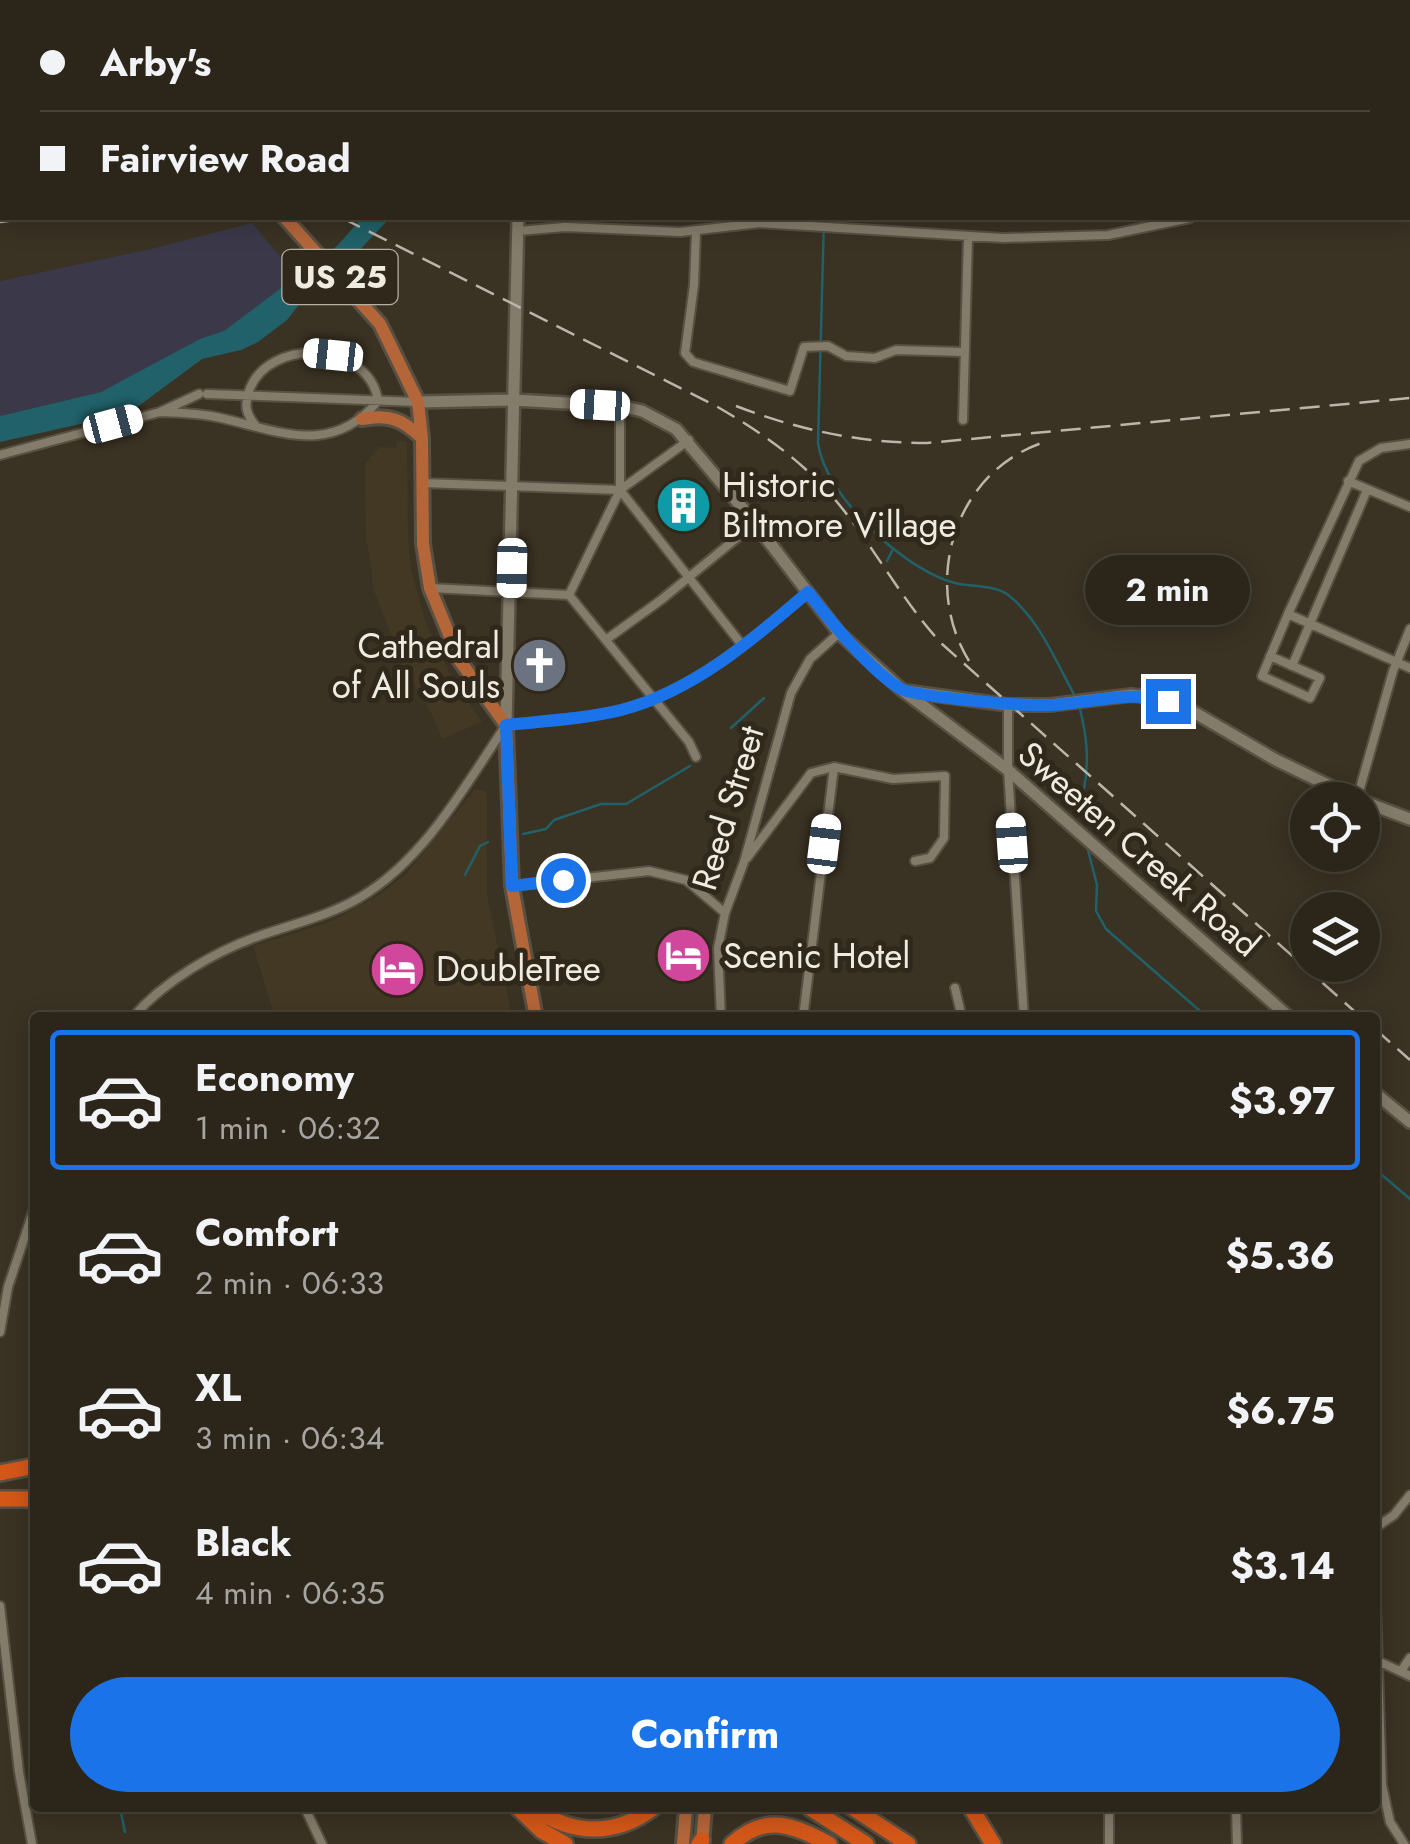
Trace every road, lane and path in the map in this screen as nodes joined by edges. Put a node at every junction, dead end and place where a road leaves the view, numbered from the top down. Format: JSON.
{"nodes":[{"id":1,"x":287,"y":220,"type":"edge"},
{"id":2,"x":1179,"y":220,"type":"edge"},
{"id":3,"x":518,"y":224,"type":"edge"},
{"id":4,"x":696,"y":231,"type":"junction"},
{"id":5,"x":968,"y":238,"type":"junction"},
{"id":6,"x":965,"y":352,"type":"junction"},
{"id":7,"x":247,"y":396,"type":"junction"},
{"id":8,"x":513,"y":400,"type":"junction"},
{"id":9,"x":378,"y":401,"type":"junction"},
{"id":10,"x":418,"y":402,"type":"junction"},
{"id":11,"x":620,"y":406,"type":"junction"},
{"id":12,"x":160,"y":412,"type":"junction"},
{"id":13,"x":362,"y":420,"type":"junction"},
{"id":14,"x":963,"y":420,"type":"dead end"},
{"id":15,"x":256,"y":426,"type":"junction"},
{"id":16,"x":422,"y":438,"type":"junction"},
{"id":17,"x":689,"y":440,"type":"junction"},
{"id":18,"x":1410,"y":444,"type":"edge"},
{"id":19,"x":0,"y":455,"type":"edge"},
{"id":20,"x":1348,"y":481,"type":"junction"},
{"id":21,"x":422,"y":484,"type":"junction"},
{"id":22,"x":512,"y":485,"type":"junction"},
{"id":23,"x":620,"y":490,"type":"junction"},
{"id":24,"x":1367,"y":490,"type":"junction"},
{"id":25,"x":1410,"y":507,"type":"edge"},
{"id":26,"x":755,"y":523,"type":"junction"},
{"id":27,"x":689,"y":577,"type":"junction"},
{"id":28,"x":430,"y":588,"type":"junction"},
{"id":29,"x":511,"y":590,"type":"junction"},
{"id":30,"x":808,"y":592,"type":"junction"},
{"id":31,"x":569,"y":594,"type":"junction"},
{"id":32,"x":1288,"y":614,"type":"junction"},
{"id":33,"x":1309,"y":624,"type":"junction"},
{"id":34,"x":1410,"y":629,"type":"edge"},
{"id":35,"x":839,"y":633,"type":"junction"},
{"id":36,"x":607,"y":639,"type":"junction"},
{"id":37,"x":742,"y":645,"type":"junction"},
{"id":38,"x":1270,"y":656,"type":"junction"},
{"id":39,"x":1396,"y":662,"type":"junction"},
{"id":40,"x":1292,"y":666,"type":"junction"},
{"id":41,"x":1410,"y":668,"type":"edge"},
{"id":42,"x":902,"y":690,"type":"junction"},
{"id":43,"x":651,"y":698,"type":"junction"},
{"id":44,"x":1008,"y":704,"type":"junction"},
{"id":45,"x":506,"y":725,"type":"junction"},
{"id":46,"x":696,"y":757,"type":"dead end"},
{"id":47,"x":834,"y":767,"type":"junction"},
{"id":48,"x":1008,"y":770,"type":"junction"},
{"id":49,"x":1322,"y":782,"type":"edge"},
{"id":50,"x":1364,"y":782,"type":"edge"},
{"id":51,"x":1380,"y":808,"type":"edge"},
{"id":52,"x":1410,"y":819,"type":"edge"},
{"id":53,"x":916,"y":860,"type":"dead end"},
{"id":54,"x":744,"y":862,"type":"junction"},
{"id":55,"x":512,"y":886,"type":"junction"},
{"id":56,"x":725,"y":912,"type":"junction"},
{"id":57,"x":954,"y":988,"type":"dead end"},
{"id":58,"x":139,"y":1012,"type":"edge"},
{"id":59,"x":535,"y":1012,"type":"edge"},
{"id":60,"x":721,"y":1012,"type":"edge"},
{"id":61,"x":804,"y":1012,"type":"edge"},
{"id":62,"x":960,"y":1012,"type":"edge"},
{"id":63,"x":1024,"y":1012,"type":"edge"},
{"id":64,"x":1283,"y":1012,"type":"edge"},
{"id":65,"x":1380,"y":1097,"type":"edge"},
{"id":66,"x":1410,"y":1122,"type":"edge"},
{"id":67,"x":30,"y":1221,"type":"edge"},
{"id":68,"x":0,"y":1332,"type":"edge"},
{"id":69,"x":30,"y":1470,"type":"edge"},
{"id":70,"x":0,"y":1473,"type":"edge"},
{"id":71,"x":1410,"y":1496,"type":"edge"},
{"id":72,"x":0,"y":1499,"type":"edge"},
{"id":73,"x":30,"y":1499,"type":"edge"},
{"id":74,"x":1380,"y":1525,"type":"edge"},
{"id":75,"x":0,"y":1606,"type":"edge"},
{"id":76,"x":1410,"y":1658,"type":"edge"},
{"id":77,"x":1380,"y":1662,"type":"joint"},
{"id":78,"x":1406,"y":1674,"type":"edge"},
{"id":79,"x":307,"y":1812,"type":"edge"},
{"id":80,"x":522,"y":1812,"type":"edge"},
{"id":81,"x":541,"y":1812,"type":"edge"},
{"id":82,"x":647,"y":1812,"type":"edge"},
{"id":83,"x":686,"y":1812,"type":"edge"},
{"id":84,"x":704,"y":1812,"type":"edge"},
{"id":85,"x":816,"y":1812,"type":"edge"},
{"id":86,"x":860,"y":1812,"type":"edge"},
{"id":87,"x":973,"y":1812,"type":"edge"},
{"id":88,"x":1109,"y":1812,"type":"edge"},
{"id":89,"x":1236,"y":1812,"type":"edge"},
{"id":90,"x":701,"y":1843,"type":"edge"},
{"id":91,"x":32,"y":1844,"type":"edge"},
{"id":92,"x":322,"y":1844,"type":"edge"},
{"id":93,"x":564,"y":1844,"type":"edge"},
{"id":94,"x":683,"y":1844,"type":"edge"},
{"id":95,"x":732,"y":1844,"type":"edge"},
{"id":96,"x":829,"y":1844,"type":"edge"},
{"id":97,"x":866,"y":1844,"type":"edge"},
{"id":98,"x":908,"y":1844,"type":"edge"},
{"id":99,"x":993,"y":1844,"type":"edge"},
{"id":100,"x":1109,"y":1844,"type":"edge"},
{"id":101,"x":1237,"y":1844,"type":"edge"},
{"id":102,"x":1404,"y":1844,"type":"edge"}],
"edges":[{"from":1,"to":10,"type":"main road","number":"US 25"},
{"from":2,"to":5,"type":"street"},
{"from":3,"to":4,"type":"street"},
{"from":3,"to":8,"type":"main road"},
{"from":4,"to":5,"type":"street"},
{"from":4,"to":6,"type":"street"},
{"from":5,"to":6,"type":"street"},
{"from":6,"to":14,"type":"street"},
{"from":7,"to":9,"type":"street"},
{"from":7,"to":9,"type":"street"},
{"from":7,"to":12,"type":"street"},
{"from":7,"to":15,"type":"street"},
{"from":8,"to":10,"type":"main road"},
{"from":8,"to":11,"type":"main road"},
{"from":8,"to":22,"type":"main road"},
{"from":9,"to":10,"type":"street"},
{"from":9,"to":13,"type":"street"},
{"from":10,"to":16,"type":"main road","number":"US 25"},
{"from":11,"to":17,"type":"main road"},
{"from":11,"to":23,"type":"street"},
{"from":12,"to":15,"type":"street"},
{"from":12,"to":19,"type":"street"},
{"from":13,"to":15,"type":"street"},
{"from":13,"to":16,"type":"main road"},
{"from":16,"to":21,"type":"main road","number":"US 25"},
{"from":17,"to":23,"type":"street"},
{"from":17,"to":26,"type":"main road","name":"Sweeten Creek Road"},
{"from":18,"to":20,"type":"street"},
{"from":20,"to":24,"type":"street"},
{"from":20,"to":32,"type":"street"},
{"from":21,"to":22,"type":"street"},
{"from":21,"to":28,"type":"main road","number":"US 25"},
{"from":22,"to":23,"type":"street"},
{"from":22,"to":29,"type":"main road"},
{"from":23,"to":27,"type":"street"},
{"from":23,"to":31,"type":"street"},
{"from":24,"to":25,"type":"street"},
{"from":24,"to":33,"type":"street"},
{"from":26,"to":27,"type":"street"},
{"from":26,"to":30,"type":"main road","name":"Sweeten Creek Road"},
{"from":27,"to":36,"type":"street"},
{"from":27,"to":37,"type":"street"},
{"from":28,"to":29,"type":"street"},
{"from":28,"to":45,"type":"main road","number":"US 25"},
{"from":29,"to":31,"type":"street"},
{"from":29,"to":45,"type":"main road"},
{"from":30,"to":35,"type":"main road","name":"Sweeten Creek Road"},
{"from":30,"to":37,"type":"street"},
{"from":31,"to":36,"type":"street"},
{"from":32,"to":33,"type":"street"},
{"from":32,"to":38,"type":"street"},
{"from":33,"to":39,"type":"street"},
{"from":33,"to":40,"type":"street"},
{"from":34,"to":39,"type":"street"},
{"from":35,"to":42,"type":"main road","name":"Sweeten Creek Road"},
{"from":35,"to":54,"type":"street","name":"Reed Street"},
{"from":36,"to":43,"type":"street"},
{"from":37,"to":43,"type":"street"},
{"from":38,"to":40,"type":"street"},
{"from":38,"to":40,"type":"street"},
{"from":39,"to":41,"type":"street"},
{"from":39,"to":50,"type":"street"},
{"from":42,"to":44,"type":"main road"},
{"from":42,"to":48,"type":"main road","name":"Sweeten Creek Road"},
{"from":43,"to":45,"type":"street"},
{"from":43,"to":46,"type":"street"},
{"from":44,"to":48,"type":"street"},
{"from":44,"to":49,"type":"main road"},
{"from":45,"to":55,"type":"main road"},
{"from":45,"to":58,"type":"street"},
{"from":47,"to":53,"type":"street"},
{"from":47,"to":54,"type":"street"},
{"from":47,"to":61,"type":"street"},
{"from":48,"to":63,"type":"street"},
{"from":48,"to":64,"type":"main road","name":"Sweeten Creek Road"},
{"from":51,"to":52,"type":"main road"},
{"from":54,"to":56,"type":"street","name":"Reed Street"},
{"from":55,"to":56,"type":"street"},
{"from":55,"to":59,"type":"main road"},
{"from":56,"to":60,"type":"street","name":"Reed Street"},
{"from":57,"to":62,"type":"street"},
{"from":65,"to":66,"type":"main road"},
{"from":67,"to":68,"type":"street"},
{"from":69,"to":70,"type":"highway"},
{"from":71,"to":74,"type":"street"},
{"from":72,"to":73,"type":"highway"},
{"from":75,"to":91,"type":"street"},
{"from":76,"to":78,"type":"street"},
{"from":77,"to":78,"type":"street"},
{"from":77,"to":102,"type":"street"},
{"from":79,"to":92,"type":"street"},
{"from":80,"to":93,"type":"highway"},
{"from":81,"to":82,"type":"highway"},
{"from":83,"to":94,"type":"main road"},
{"from":84,"to":90,"type":"main road"},
{"from":85,"to":97,"type":"highway"},
{"from":86,"to":98,"type":"highway"},
{"from":87,"to":99,"type":"highway"},
{"from":88,"to":100,"type":"street"},
{"from":89,"to":101,"type":"street"},
{"from":95,"to":96,"type":"highway"}]}
